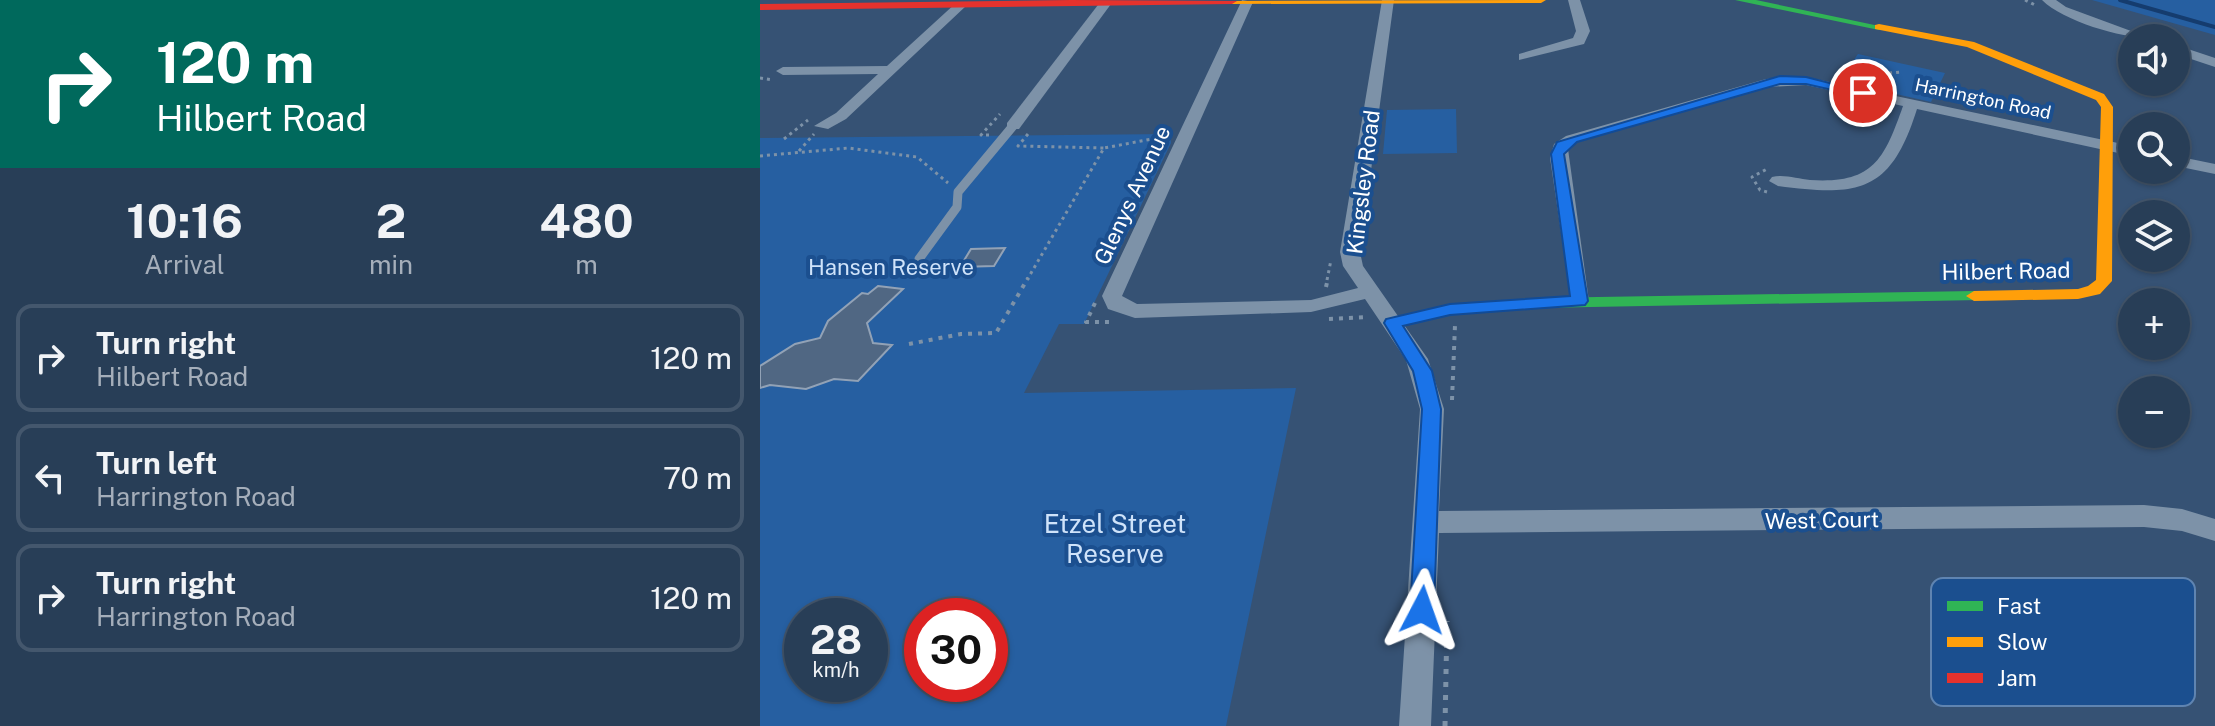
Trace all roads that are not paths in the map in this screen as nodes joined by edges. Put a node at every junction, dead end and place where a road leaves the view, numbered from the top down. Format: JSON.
{"nodes":[{"id":1,"x":1346,"y":0,"type":"edge"},
{"id":2,"x":1541,"y":0,"type":"edge"},
{"id":3,"x":1574,"y":0,"type":"edge"},
{"id":4,"x":1740,"y":0,"type":"edge"},
{"id":5,"x":2048,"y":0,"type":"edge"},
{"id":6,"x":2055,"y":0,"type":"edge"},
{"id":7,"x":1305,"y":1,"type":"edge"},
{"id":8,"x":1449,"y":1,"type":"edge"},
{"id":9,"x":1003,"y":2,"type":"edge"},
{"id":10,"x":1154,"y":2,"type":"edge"},
{"id":11,"x":1247,"y":2,"type":"junction"},
{"id":12,"x":1387,"y":2,"type":"edge"},
{"id":13,"x":855,"y":3,"type":"edge"},
{"id":14,"x":1105,"y":4,"type":"junction"},
{"id":15,"x":961,"y":5,"type":"junction"},
{"id":16,"x":760,"y":7,"type":"edge"},
{"id":17,"x":2073,"y":14,"type":"junction"},
{"id":18,"x":2118,"y":29,"type":"edge"},
{"id":19,"x":2190,"y":54,"type":"edge"},
{"id":20,"x":1524,"y":57,"type":"dead end"},
{"id":21,"x":2215,"y":63,"type":"edge"},
{"id":22,"x":891,"y":70,"type":"junction"},
{"id":23,"x":783,"y":71,"type":"dead end"},
{"id":24,"x":1911,"y":104,"type":"junction"},
{"id":25,"x":822,"y":126,"type":"road end"},
{"id":26,"x":1013,"y":126,"type":"joint"},
{"id":27,"x":2107,"y":146,"type":"junction"},
{"id":28,"x":2118,"y":148,"type":"edge"},
{"id":29,"x":2190,"y":164,"type":"edge"},
{"id":30,"x":2215,"y":169,"type":"edge"},
{"id":31,"x":1778,"y":181,"type":"dead end"},
{"id":32,"x":919,"y":259,"type":"dead end"},
{"id":33,"x":1370,"y":291,"type":"junction"},
{"id":34,"x":1579,"y":301,"type":"junction"},
{"id":35,"x":1384,"y":326,"type":"junction"},
{"id":36,"x":1427,"y":522,"type":"junction"},
{"id":37,"x":2215,"y":530,"type":"edge"},
{"id":38,"x":1415,"y":726,"type":"edge"}],
"edges":[{"from":1,"to":7,"type":"street"},
{"from":2,"to":8,"type":"street"},
{"from":3,"to":20,"type":"street"},
{"from":4,"to":27,"type":"street","name":"Hilbert Road"},
{"from":5,"to":17,"type":"street"},
{"from":6,"to":17,"type":"street"},
{"from":7,"to":11,"type":"street"},
{"from":7,"to":12,"type":"street"},
{"from":8,"to":12,"type":"street"},
{"from":9,"to":14,"type":"street"},
{"from":9,"to":15,"type":"street"},
{"from":10,"to":11,"type":"street"},
{"from":10,"to":14,"type":"street"},
{"from":11,"to":33,"type":"street","name":"Glenys Avenue"},
{"from":12,"to":33,"type":"street","name":"Kingsley Road"},
{"from":13,"to":15,"type":"street"},
{"from":13,"to":16,"type":"street"},
{"from":14,"to":26,"type":"street"},
{"from":15,"to":22,"type":"street"},
{"from":17,"to":18,"type":"street"},
{"from":19,"to":21,"type":"street"},
{"from":22,"to":23,"type":"street"},
{"from":22,"to":25,"type":"street"},
{"from":24,"to":27,"type":"street","name":"Harrington Road"},
{"from":24,"to":31,"type":"street"},
{"from":24,"to":34,"type":"street","name":"Harrington Road"},
{"from":26,"to":32,"type":"lane"},
{"from":27,"to":28,"type":"street","name":"Harrington Road"},
{"from":27,"to":34,"type":"street","name":"Hilbert Road"},
{"from":29,"to":30,"type":"street"},
{"from":33,"to":35,"type":"street","name":"Kingsley Road"},
{"from":34,"to":35,"type":"street","name":"Hilbert Road"},
{"from":35,"to":36,"type":"street","name":"Kingsley Road"},
{"from":36,"to":37,"type":"street","name":"West Court"},
{"from":36,"to":38,"type":"street","name":"Kingsley Road"}]}
